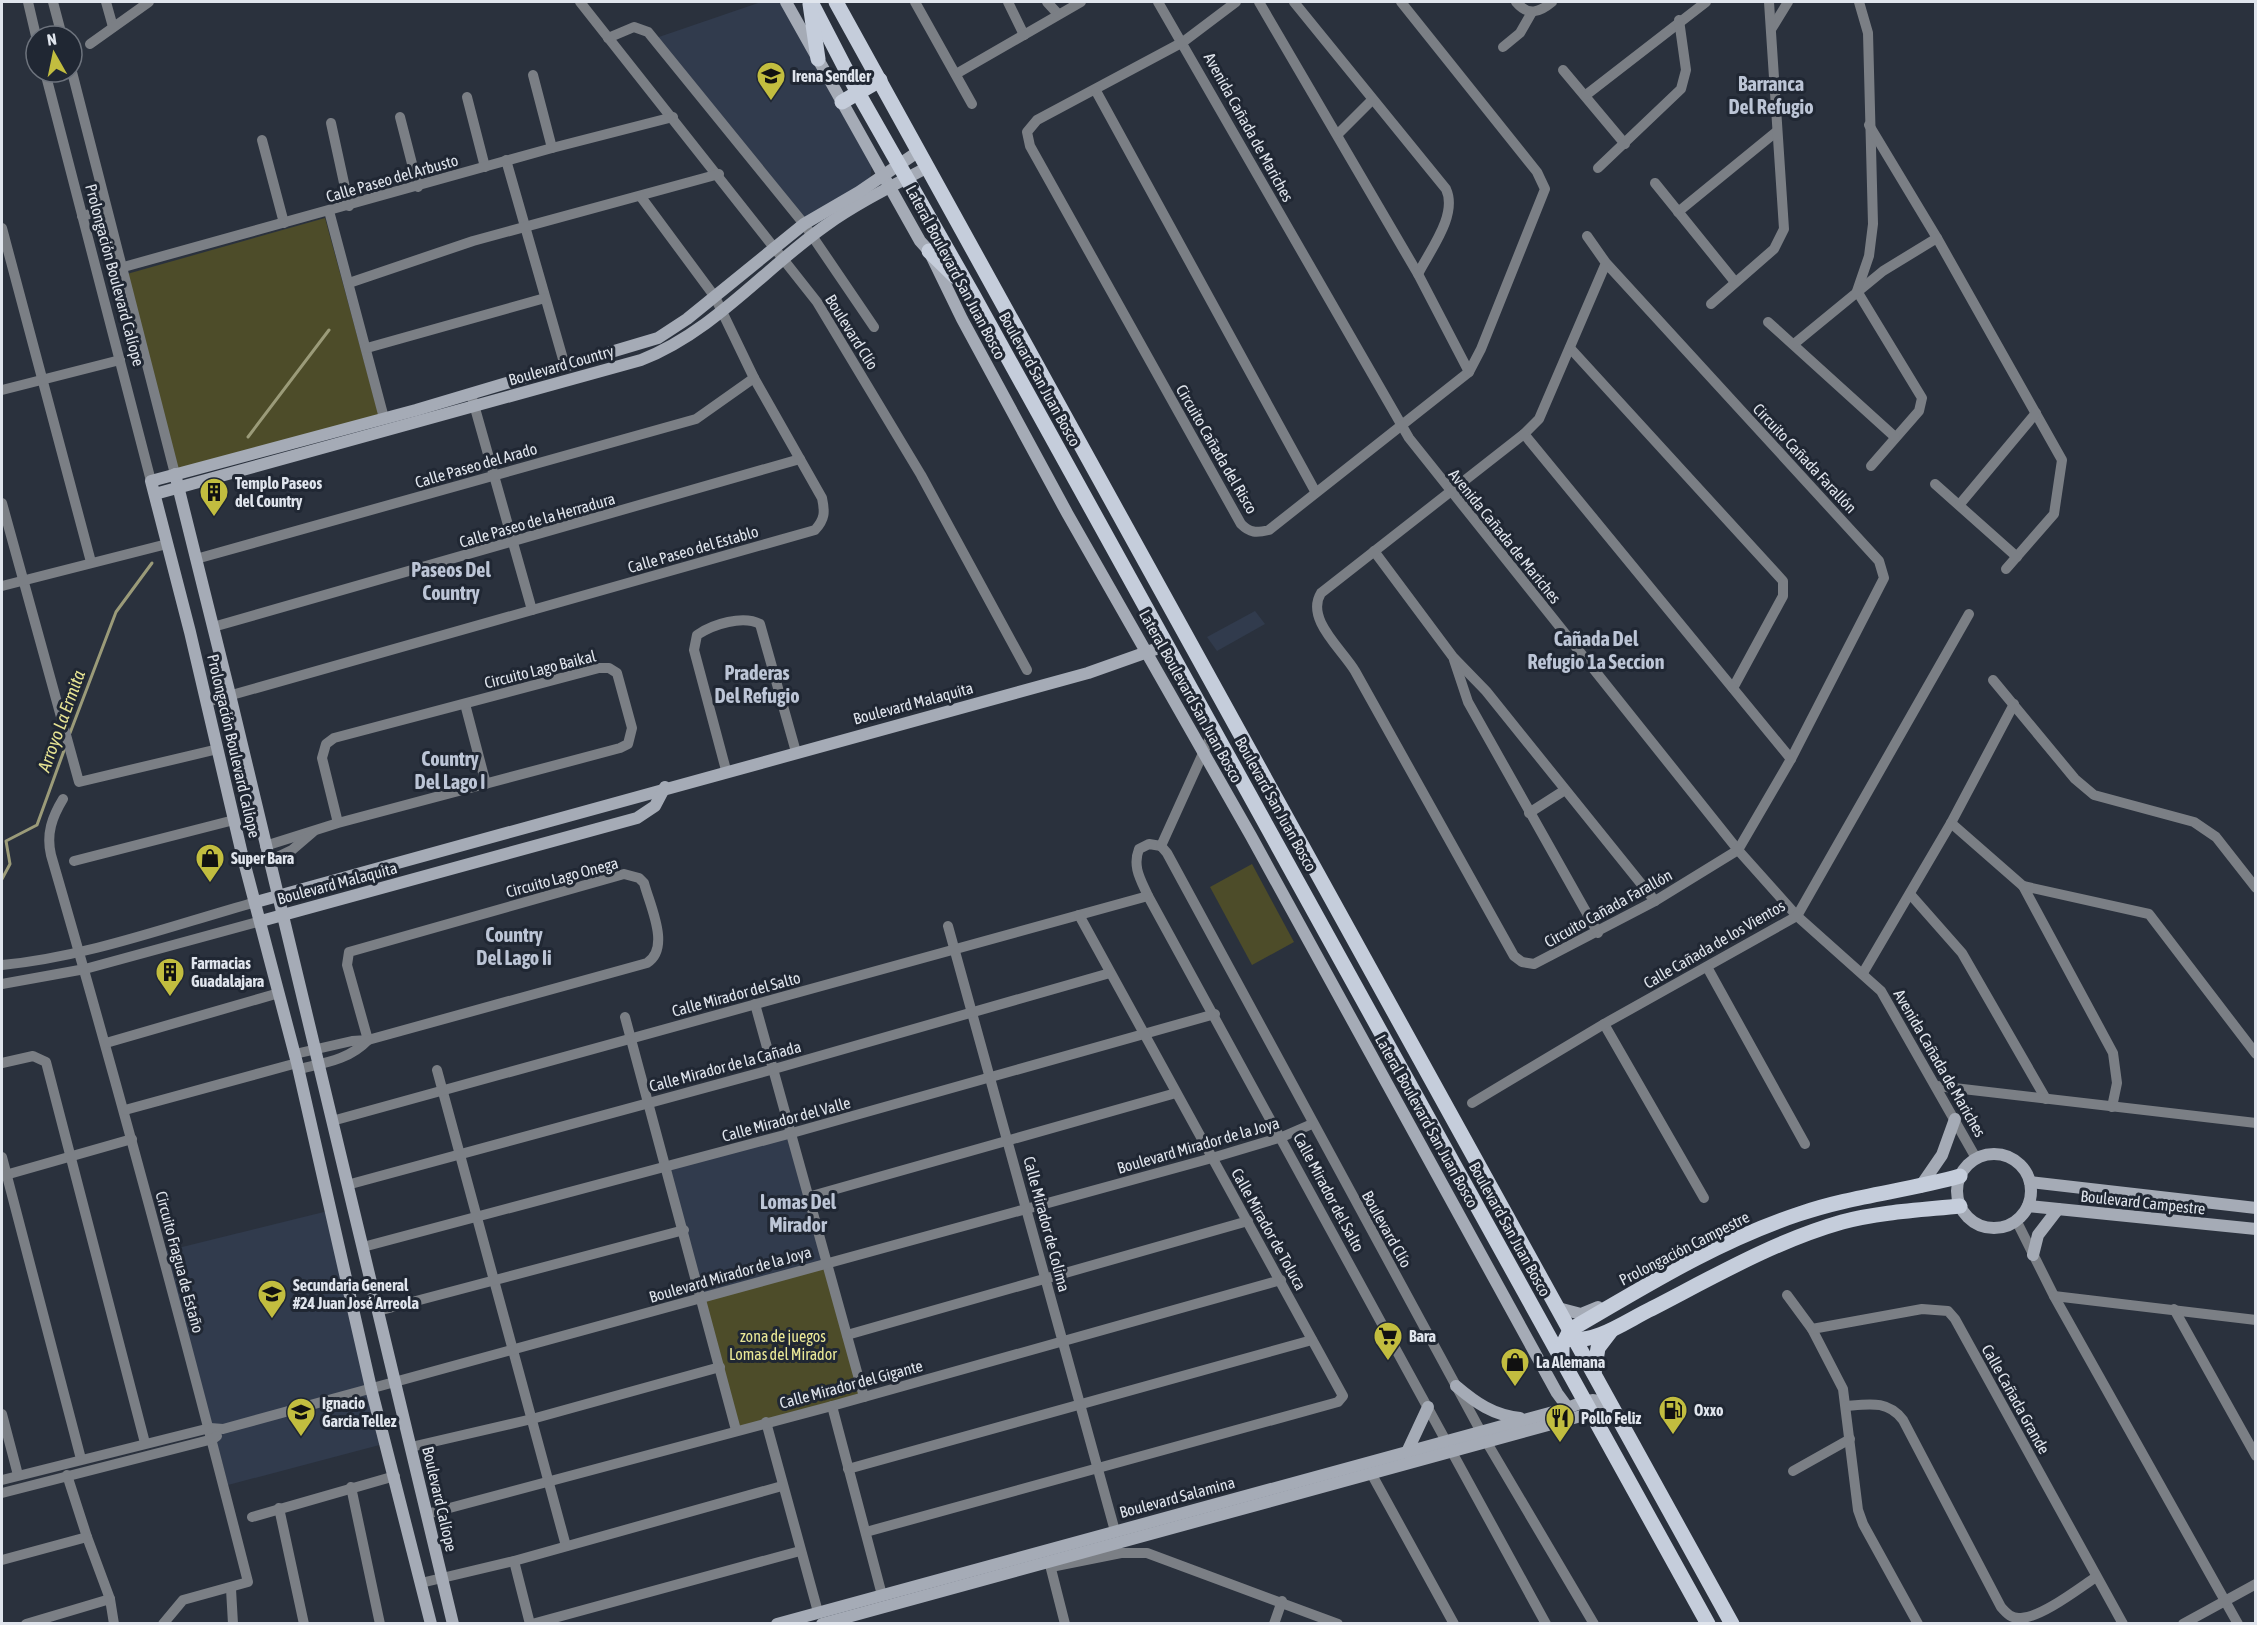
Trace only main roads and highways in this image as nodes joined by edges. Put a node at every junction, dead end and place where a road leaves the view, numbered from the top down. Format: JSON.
{"nodes":[{"id":1,"x":810,"y":2,"type":"edge"},
{"id":2,"x":836,"y":2,"type":"edge"},
{"id":3,"x":818,"y":59,"type":"road end"},
{"id":4,"x":880,"y":80,"type":"junction"},
{"id":5,"x":858,"y":92,"type":"junction"},
{"id":6,"x":842,"y":102,"type":"road end"},
{"id":7,"x":929,"y":251,"type":"road end"},
{"id":8,"x":972,"y":293,"type":"junction"},
{"id":9,"x":1256,"y":758,"type":"junction"},
{"id":10,"x":1236,"y":769,"type":"junction"},
{"id":11,"x":1959,"y":1176,"type":"road end"},
{"id":12,"x":1960,"y":1206,"type":"road end"},
{"id":13,"x":1548,"y":1290,"type":"junction"},
{"id":14,"x":1528,"y":1299,"type":"junction"},
{"id":15,"x":1615,"y":1327,"type":"junction"},
{"id":16,"x":1545,"y":1330,"type":"junction"},
{"id":17,"x":1570,"y":1336,"type":"junction"},
{"id":18,"x":1562,"y":1360,"type":"junction"},
{"id":19,"x":1599,"y":1387,"type":"junction"},
{"id":20,"x":1590,"y":1411,"type":"junction"},
{"id":21,"x":1616,"y":1414,"type":"junction"},
{"id":22,"x":1708,"y":1623,"type":"edge"},
{"id":23,"x":1732,"y":1623,"type":"edge"}],
"edges":[{"from":1,"to":3,"type":"main road"},
{"from":1,"to":5,"type":"main road","name":"Boulevard San Juan Bosco"},
{"from":2,"to":4,"type":"main road","name":"Boulevard San Juan Bosco"},
{"from":4,"to":5,"type":"main road"},
{"from":4,"to":9,"type":"main road","name":"Boulevard San Juan Bosco"},
{"from":5,"to":6,"type":"main road"},
{"from":5,"to":8,"type":"main road","name":"Boulevard San Juan Bosco"},
{"from":7,"to":8,"type":"main road"},
{"from":8,"to":10,"type":"main road","name":"Boulevard San Juan Bosco"},
{"from":9,"to":10,"type":"main road"},
{"from":9,"to":13,"type":"main road","name":"Boulevard San Juan Bosco"},
{"from":10,"to":14,"type":"main road","name":"Boulevard San Juan Bosco"},
{"from":11,"to":17,"type":"main road","name":"Prolongación Campestre"},
{"from":12,"to":15,"type":"main road"},
{"from":13,"to":14,"type":"main road"},
{"from":13,"to":17,"type":"main road","name":"Boulevard San Juan Bosco"},
{"from":14,"to":16,"type":"main road","name":"Boulevard San Juan Bosco"},
{"from":15,"to":17,"type":"main road"},
{"from":15,"to":19,"type":"main road"},
{"from":16,"to":17,"type":"main road"},
{"from":16,"to":18,"type":"main road","name":"Boulevard San Juan Bosco"},
{"from":17,"to":18,"type":"main road"},
{"from":17,"to":19,"type":"main road","name":"Boulevard San Juan Bosco"},
{"from":18,"to":20,"type":"main road","name":"Boulevard San Juan Bosco"},
{"from":19,"to":21,"type":"main road","name":"Boulevard San Juan Bosco"},
{"from":20,"to":21,"type":"main road"},
{"from":20,"to":22,"type":"main road","name":"Boulevard San Juan Bosco"},
{"from":21,"to":23,"type":"main road","name":"Boulevard San Juan Bosco"}]}
